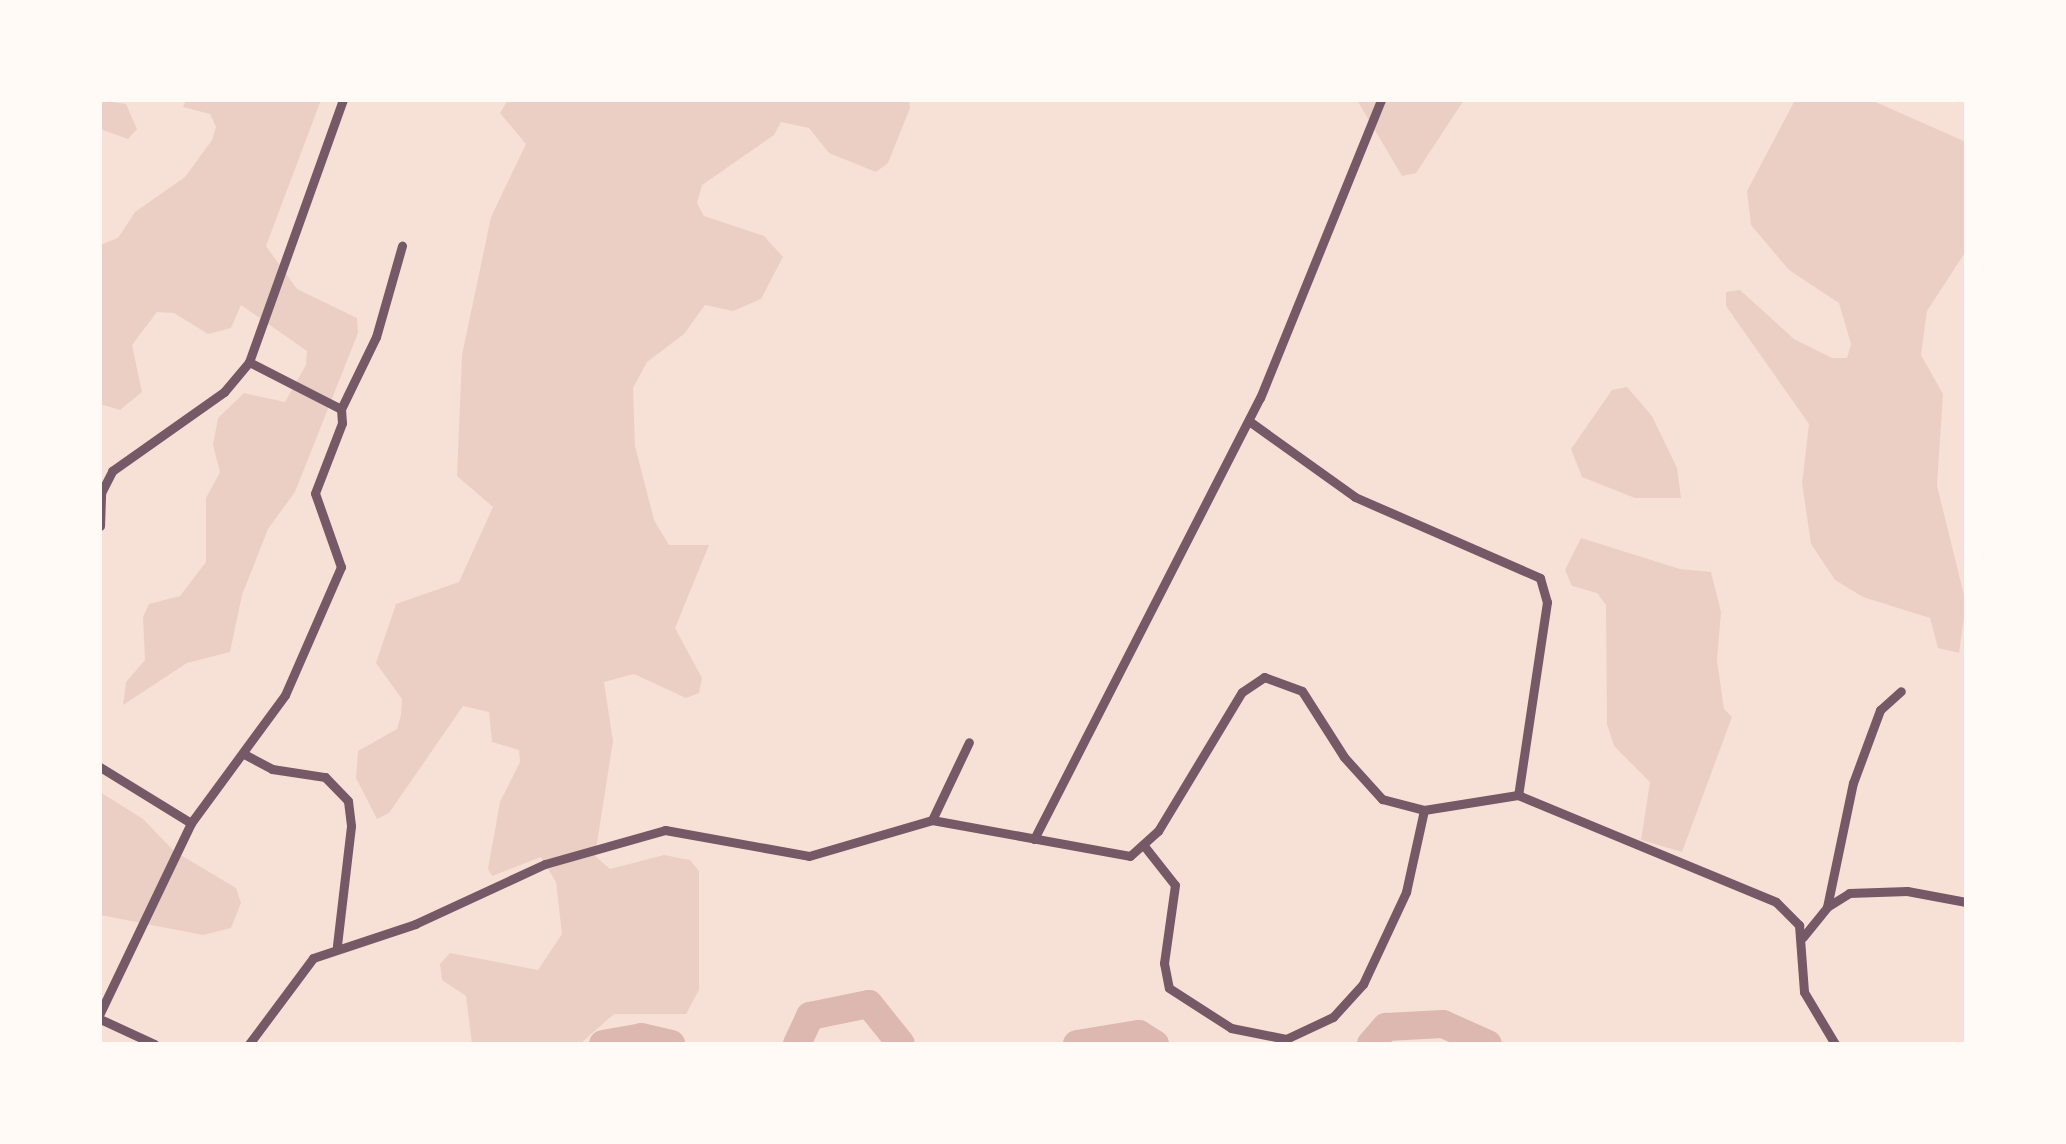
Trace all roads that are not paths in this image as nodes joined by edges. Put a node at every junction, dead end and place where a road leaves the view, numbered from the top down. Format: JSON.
{"nodes":[{"id":1,"x":343,"y":100,"type":"edge"},
{"id":2,"x":1381,"y":100,"type":"edge"},
{"id":3,"x":402,"y":246,"type":"dead end"},
{"id":4,"x":249,"y":362,"type":"junction"},
{"id":5,"x":341,"y":409,"type":"junction"},
{"id":6,"x":1249,"y":421,"type":"junction"},
{"id":7,"x":100,"y":526,"type":"edge"},
{"id":8,"x":1901,"y":691,"type":"dead end"},
{"id":9,"x":969,"y":742,"type":"dead end"},
{"id":10,"x":244,"y":754,"type":"junction"},
{"id":11,"x":100,"y":767,"type":"edge"},
{"id":12,"x":1518,"y":795,"type":"junction"},
{"id":13,"x":1424,"y":810,"type":"junction"},
{"id":14,"x":932,"y":820,"type":"junction"},
{"id":15,"x":191,"y":822,"type":"junction"},
{"id":16,"x":1034,"y":839,"type":"junction"},
{"id":17,"x":1145,"y":847,"type":"junction"},
{"id":18,"x":1966,"y":902,"type":"edge"},
{"id":19,"x":1827,"y":907,"type":"junction"},
{"id":20,"x":1803,"y":937,"type":"junction"},
{"id":21,"x":337,"y":946,"type":"junction"},
{"id":22,"x":100,"y":1016,"type":"edge"},
{"id":23,"x":154,"y":1044,"type":"edge"},
{"id":24,"x":249,"y":1044,"type":"edge"},
{"id":25,"x":1835,"y":1044,"type":"edge"}],
"edges":[{"from":1,"to":4,"type":"street"},
{"from":2,"to":6,"type":"street"},
{"from":3,"to":5,"type":"street"},
{"from":4,"to":5,"type":"street"},
{"from":4,"to":7,"type":"street"},
{"from":5,"to":10,"type":"street"},
{"from":6,"to":12,"type":"street"},
{"from":6,"to":16,"type":"street"},
{"from":8,"to":19,"type":"street"},
{"from":9,"to":14,"type":"street"},
{"from":10,"to":15,"type":"street"},
{"from":10,"to":21,"type":"street"},
{"from":11,"to":15,"type":"street"},
{"from":12,"to":13,"type":"street"},
{"from":12,"to":20,"type":"street"},
{"from":13,"to":17,"type":"street"},
{"from":13,"to":17,"type":"street"},
{"from":14,"to":16,"type":"street"},
{"from":14,"to":21,"type":"street"},
{"from":15,"to":22,"type":"street"},
{"from":16,"to":17,"type":"street"},
{"from":18,"to":19,"type":"street"},
{"from":19,"to":20,"type":"street"},
{"from":20,"to":25,"type":"street"},
{"from":21,"to":24,"type":"street"},
{"from":22,"to":23,"type":"street"}]}
